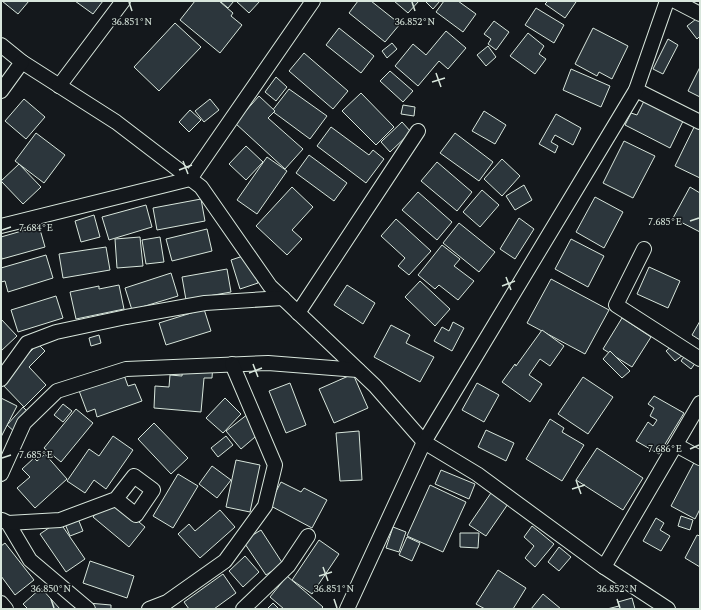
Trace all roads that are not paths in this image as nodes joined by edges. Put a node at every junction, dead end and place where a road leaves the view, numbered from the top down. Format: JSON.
{"nodes":[{"id":1,"x":123,"y":1,"type":"edge"},
{"id":2,"x":313,"y":1,"type":"edge"},
{"id":3,"x":667,"y":1,"type":"edge"},
{"id":4,"x":676,"y":1,"type":"edge"},
{"id":5,"x":700,"y":14,"type":"edge"},
{"id":6,"x":1,"y":46,"type":"edge"},
{"id":7,"x":22,"y":62,"type":"junction"},
{"id":8,"x":59,"y":86,"type":"junction"},
{"id":9,"x":636,"y":90,"type":"junction"},
{"id":10,"x":1,"y":91,"type":"edge"},
{"id":11,"x":700,"y":122,"type":"edge"},
{"id":12,"x":418,"y":131,"type":"dead end"},
{"id":13,"x":190,"y":179,"type":"junction"},
{"id":14,"x":1,"y":226,"type":"edge"},
{"id":15,"x":644,"y":249,"type":"dead end"},
{"id":16,"x":282,"y":298,"type":"junction"},
{"id":17,"x":298,"y":313,"type":"junction"},
{"id":18,"x":700,"y":359,"type":"edge"},
{"id":19,"x":232,"y":364,"type":"junction"},
{"id":20,"x":358,"y":370,"type":"junction"},
{"id":21,"x":1,"y":379,"type":"edge"},
{"id":22,"x":700,"y":403,"type":"edge"},
{"id":23,"x":424,"y":442,"type":"junction"},
{"id":24,"x":676,"y":445,"type":"junction"},
{"id":25,"x":700,"y":458,"type":"edge"},
{"id":26,"x":1,"y":474,"type":"edge"},
{"id":27,"x":116,"y":499,"type":"dead end"},
{"id":28,"x":4,"y":522,"type":"edge"},
{"id":29,"x":308,"y":536,"type":"dead end"},
{"id":30,"x":604,"y":567,"type":"junction"},
{"id":31,"x":1,"y":603,"type":"edge"},
{"id":32,"x":6,"y":609,"type":"edge"},
{"id":33,"x":88,"y":609,"type":"edge"},
{"id":34,"x":149,"y":609,"type":"edge"},
{"id":35,"x":243,"y":609,"type":"edge"},
{"id":36,"x":347,"y":609,"type":"edge"},
{"id":37,"x":668,"y":609,"type":"edge"}],
"edges":[{"from":1,"to":8,"type":"street"},
{"from":2,"to":13,"type":"street"},
{"from":3,"to":9,"type":"street"},
{"from":4,"to":5,"type":"street"},
{"from":6,"to":7,"type":"street"},
{"from":7,"to":8,"type":"street"},
{"from":7,"to":10,"type":"street"},
{"from":8,"to":13,"type":"street"},
{"from":9,"to":11,"type":"street"},
{"from":9,"to":23,"type":"street"},
{"from":12,"to":17,"type":"street"},
{"from":13,"to":14,"type":"street"},
{"from":13,"to":16,"type":"street"},
{"from":15,"to":18,"type":"street"},
{"from":16,"to":17,"type":"street"},
{"from":16,"to":21,"type":"street"},
{"from":17,"to":20,"type":"street"},
{"from":19,"to":20,"type":"street"},
{"from":19,"to":26,"type":"street"},
{"from":19,"to":34,"type":"street"},
{"from":20,"to":23,"type":"street"},
{"from":22,"to":24,"type":"street"},
{"from":23,"to":30,"type":"street"},
{"from":23,"to":36,"type":"street"},
{"from":24,"to":25,"type":"street"},
{"from":24,"to":30,"type":"street"},
{"from":27,"to":28,"type":"street"},
{"from":28,"to":33,"type":"street"},
{"from":29,"to":35,"type":"street"},
{"from":30,"to":37,"type":"street"},
{"from":31,"to":32,"type":"street"}]}
